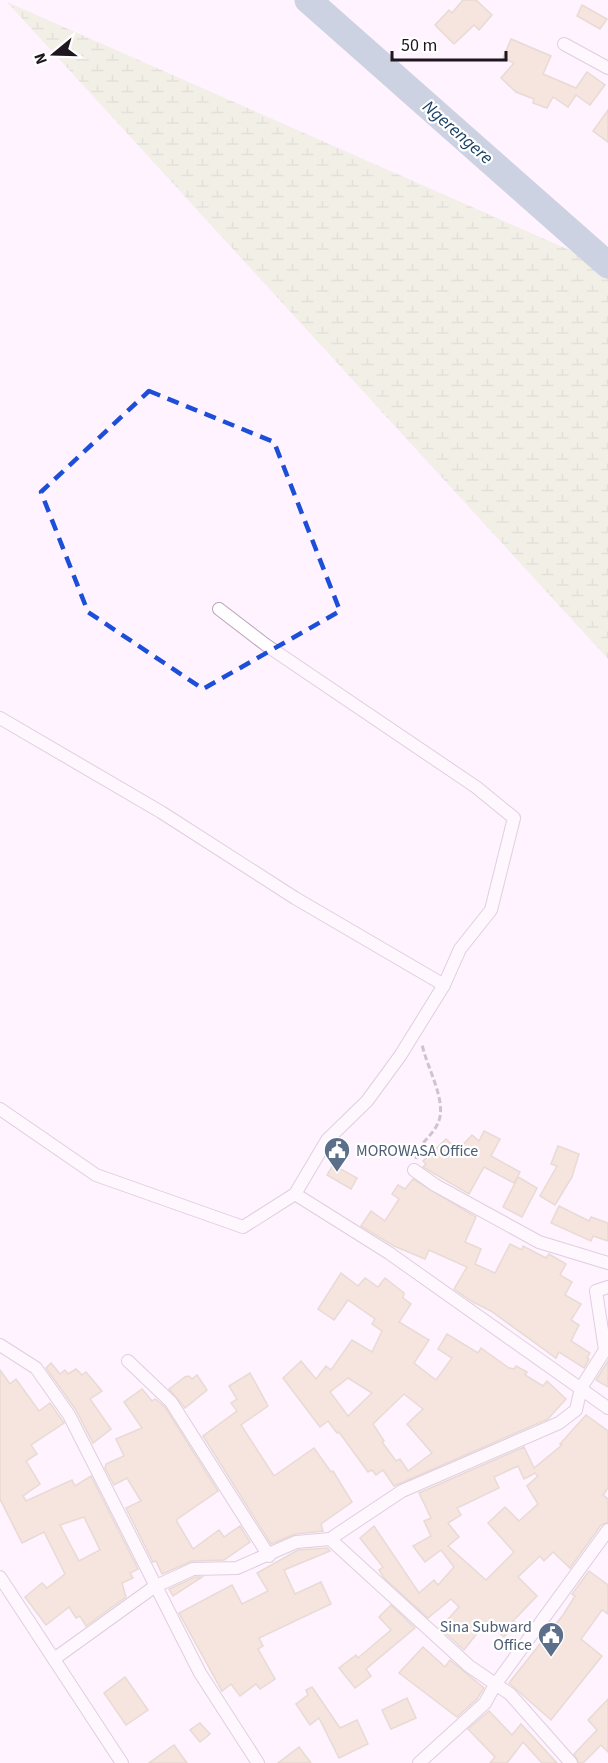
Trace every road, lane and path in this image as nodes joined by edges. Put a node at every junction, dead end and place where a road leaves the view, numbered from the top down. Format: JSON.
{"nodes":[{"id":1,"x":564,"y":45,"type":"dead end"},
{"id":2,"x":608,"y":68,"type":"edge"},
{"id":3,"x":219,"y":609,"type":"dead end"},
{"id":4,"x":0,"y":718,"type":"edge"},
{"id":5,"x":444,"y":985,"type":"junction"},
{"id":6,"x":418,"y":1027,"type":"junction"},
{"id":7,"x":0,"y":1109,"type":"edge"},
{"id":8,"x":414,"y":1170,"type":"joint"},
{"id":9,"x":295,"y":1194,"type":"junction"},
{"id":10,"x":608,"y":1263,"type":"edge"},
{"id":11,"x":608,"y":1287,"type":"edge"},
{"id":12,"x":0,"y":1345,"type":"edge"},
{"id":13,"x":128,"y":1361,"type":"dead end"},
{"id":14,"x":581,"y":1388,"type":"junction"},
{"id":15,"x":608,"y":1408,"type":"edge"},
{"id":16,"x":608,"y":1530,"type":"edge"},
{"id":17,"x":330,"y":1539,"type":"junction"},
{"id":18,"x":269,"y":1556,"type":"junction"},
{"id":19,"x":0,"y":1576,"type":"edge"},
{"id":20,"x":154,"y":1587,"type":"junction"},
{"id":21,"x":54,"y":1659,"type":"junction"},
{"id":22,"x":495,"y":1685,"type":"junction"},
{"id":23,"x":122,"y":1763,"type":"edge"},
{"id":24,"x":258,"y":1763,"type":"edge"},
{"id":25,"x":419,"y":1763,"type":"edge"},
{"id":26,"x":571,"y":1763,"type":"edge"}],
"edges":[{"from":1,"to":2,"type":"street"},
{"from":3,"to":5,"type":"street"},
{"from":4,"to":5,"type":"street"},
{"from":5,"to":6,"type":"street"},
{"from":6,"to":8,"type":"path"},
{"from":6,"to":9,"type":"street"},
{"from":7,"to":9,"type":"street"},
{"from":8,"to":10,"type":"street"},
{"from":9,"to":14,"type":"street"},
{"from":11,"to":14,"type":"street"},
{"from":12,"to":20,"type":"street"},
{"from":13,"to":18,"type":"street"},
{"from":14,"to":15,"type":"street"},
{"from":14,"to":17,"type":"street"},
{"from":16,"to":22,"type":"street"},
{"from":17,"to":18,"type":"street"},
{"from":17,"to":22,"type":"street"},
{"from":18,"to":20,"type":"street"},
{"from":19,"to":21,"type":"street"},
{"from":20,"to":21,"type":"street"},
{"from":20,"to":24,"type":"street"},
{"from":21,"to":23,"type":"street"},
{"from":22,"to":25,"type":"street"},
{"from":22,"to":26,"type":"street"}]}
